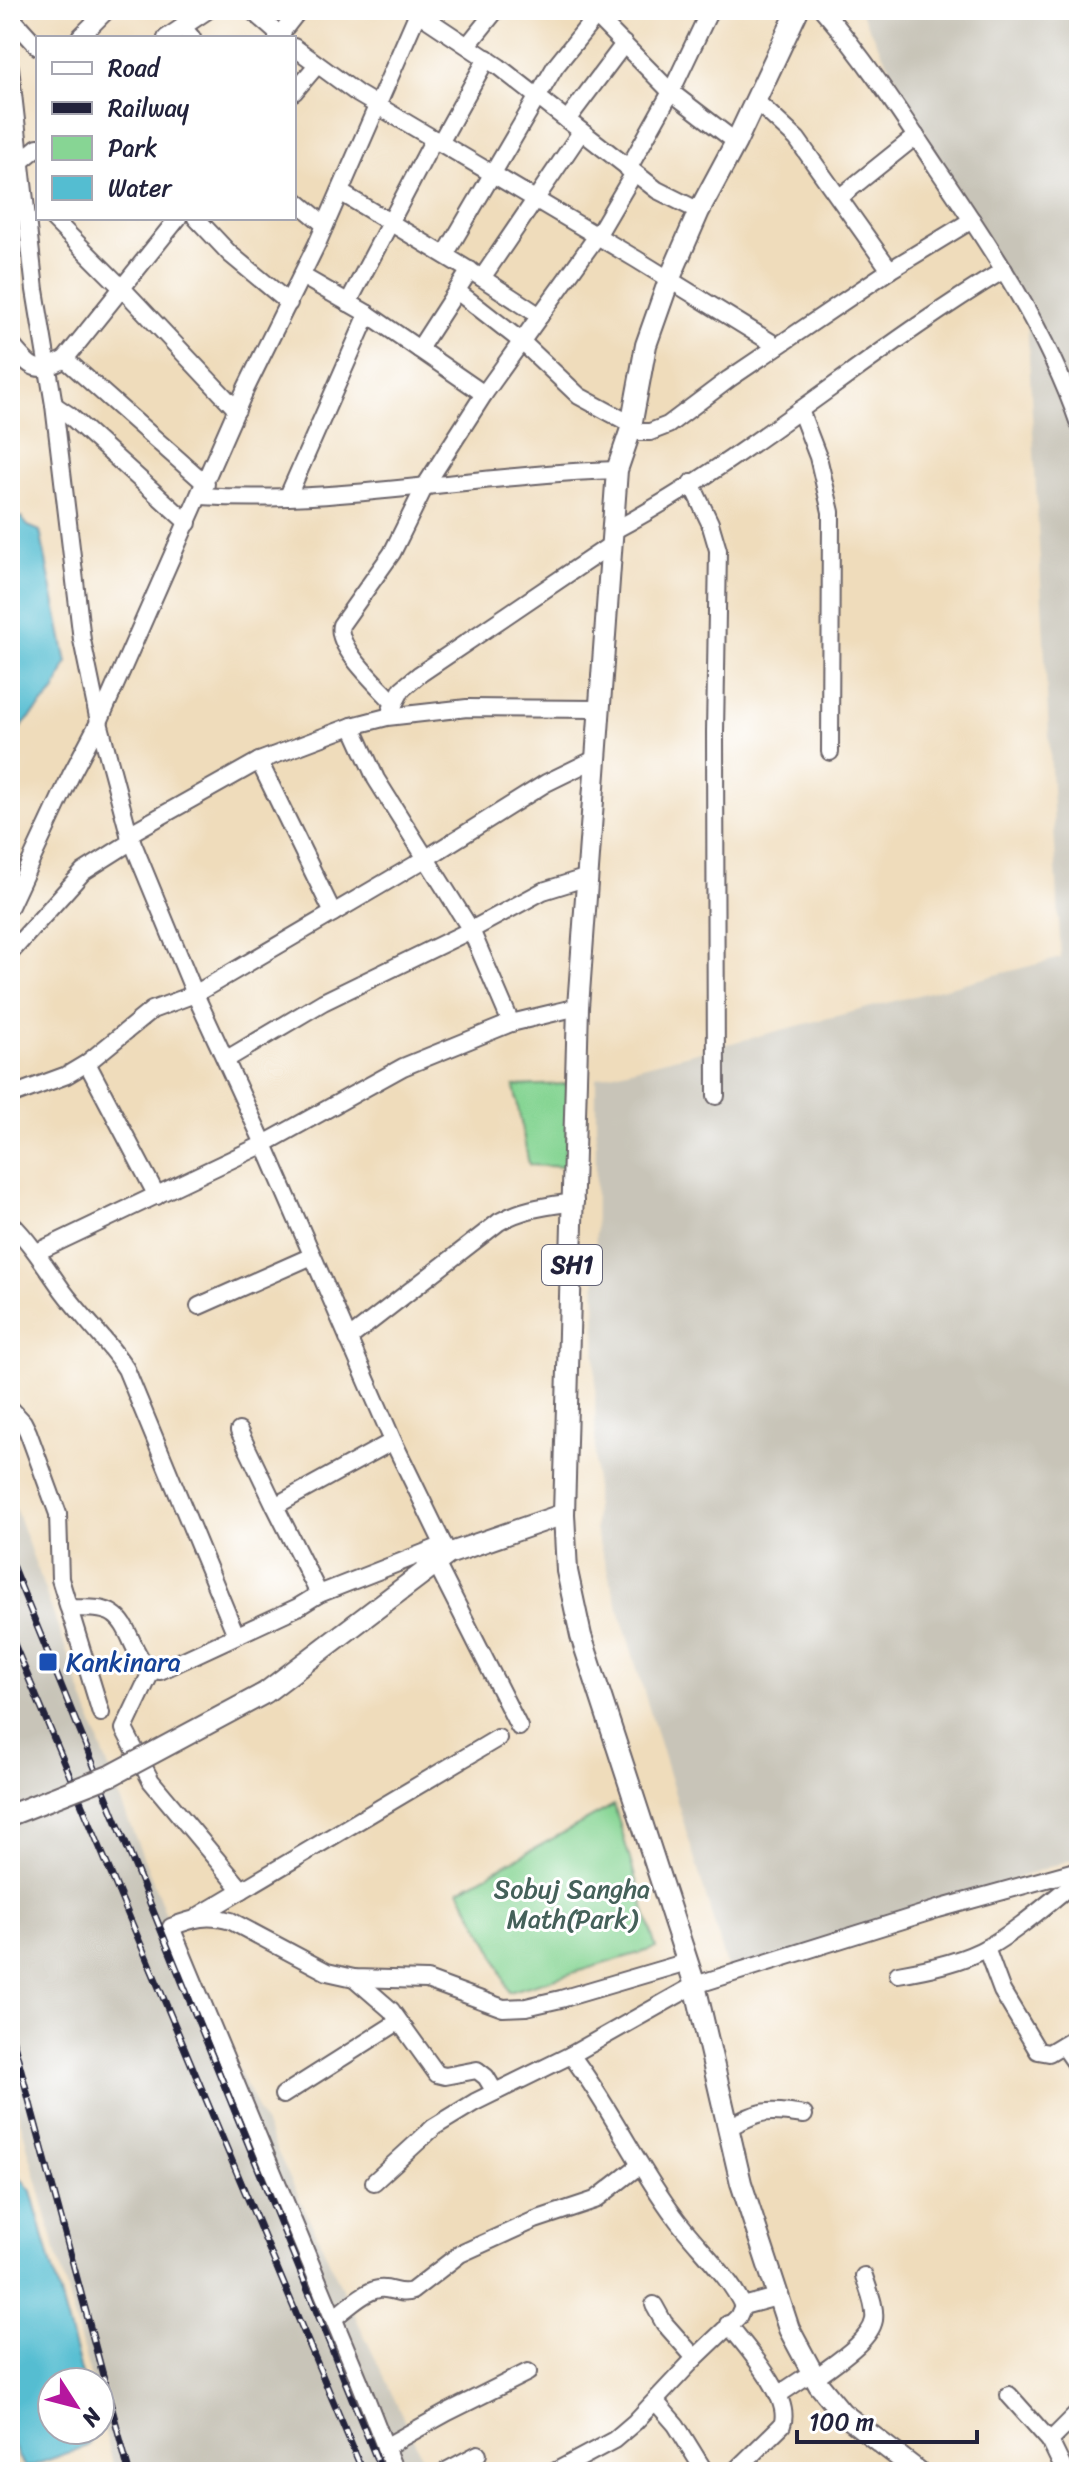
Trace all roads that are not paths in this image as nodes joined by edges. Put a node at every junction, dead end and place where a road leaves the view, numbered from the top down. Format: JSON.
{"nodes":[{"id":1,"x":107,"y":10,"type":"edge"},
{"id":2,"x":208,"y":10,"type":"edge"},
{"id":3,"x":251,"y":10,"type":"edge"},
{"id":4,"x":299,"y":10,"type":"edge"},
{"id":5,"x":496,"y":10,"type":"edge"},
{"id":6,"x":710,"y":10,"type":"edge"},
{"id":7,"x":798,"y":10,"type":"edge"},
{"id":8,"x":823,"y":10,"type":"edge"},
{"id":9,"x":419,"y":12,"type":"edge"},
{"id":10,"x":593,"y":13,"type":"edge"},
{"id":11,"x":10,"y":16,"type":"edge"},
{"id":12,"x":187,"y":32,"type":"edge"},
{"id":13,"x":81,"y":36,"type":"edge"},
{"id":14,"x":279,"y":36,"type":"edge"},
{"id":15,"x":281,"y":36,"type":"edge"},
{"id":16,"x":624,"y":44,"type":"junction"},
{"id":17,"x":36,"y":45,"type":"edge"},
{"id":18,"x":468,"y":45,"type":"junction"},
{"id":19,"x":296,"y":49,"type":"edge"},
{"id":20,"x":487,"y":58,"type":"junction"},
{"id":21,"x":317,"y":65,"type":"junction"},
{"id":22,"x":10,"y":67,"type":"edge"},
{"id":23,"x":296,"y":90,"type":"edge"},
{"id":24,"x":671,"y":92,"type":"junction"},
{"id":25,"x":537,"y":97,"type":"junction"},
{"id":26,"x":755,"y":100,"type":"junction"},
{"id":27,"x":377,"y":106,"type":"junction"},
{"id":28,"x":567,"y":120,"type":"junction"},
{"id":29,"x":581,"y":132,"type":"junction"},
{"id":30,"x":916,"y":136,"type":"junction"},
{"id":31,"x":437,"y":141,"type":"junction"},
{"id":32,"x":736,"y":142,"type":"junction"},
{"id":33,"x":36,"y":149,"type":"edge"},
{"id":34,"x":631,"y":171,"type":"junction"},
{"id":35,"x":17,"y":173,"type":"edge"},
{"id":36,"x":491,"y":173,"type":"junction"},
{"id":37,"x":340,"y":192,"type":"junction"},
{"id":38,"x":840,"y":197,"type":"junction"},
{"id":39,"x":537,"y":199,"type":"junction"},
{"id":40,"x":36,"y":201,"type":"edge"},
{"id":41,"x":296,"y":201,"type":"edge"},
{"id":42,"x":699,"y":211,"type":"junction"},
{"id":43,"x":54,"y":220,"type":"edge"},
{"id":44,"x":176,"y":220,"type":"edge"},
{"id":45,"x":198,"y":220,"type":"edge"},
{"id":46,"x":972,"y":220,"type":"junction"},
{"id":47,"x":392,"y":223,"type":"junction"},
{"id":48,"x":325,"y":225,"type":"junction"},
{"id":49,"x":597,"y":236,"type":"junction"},
{"id":50,"x":445,"y":255,"type":"junction"},
{"id":51,"x":890,"y":270,"type":"junction"},
{"id":52,"x":1004,"y":270,"type":"junction"},
{"id":53,"x":476,"y":274,"type":"junction"},
{"id":54,"x":302,"y":276,"type":"junction"},
{"id":55,"x":669,"y":280,"type":"junction"},
{"id":56,"x":122,"y":288,"type":"junction"},
{"id":57,"x":457,"y":291,"type":"junction"},
{"id":58,"x":289,"y":303,"type":"junction"},
{"id":59,"x":348,"y":303,"type":"junction"},
{"id":60,"x":368,"y":314,"type":"junction"},
{"id":61,"x":540,"y":316,"type":"junction"},
{"id":62,"x":521,"y":341,"type":"junction"},
{"id":63,"x":10,"y":343,"type":"edge"},
{"id":64,"x":777,"y":346,"type":"junction"},
{"id":65,"x":419,"y":349,"type":"junction"},
{"id":66,"x":65,"y":359,"type":"junction"},
{"id":67,"x":47,"y":369,"type":"junction"},
{"id":68,"x":484,"y":394,"type":"junction"},
{"id":69,"x":54,"y":405,"type":"junction"},
{"id":70,"x":237,"y":410,"type":"junction"},
{"id":71,"x":800,"y":410,"type":"junction"},
{"id":72,"x":1079,"y":424,"type":"edge"},
{"id":73,"x":630,"y":428,"type":"junction"},
{"id":74,"x":617,"y":470,"type":"junction"},
{"id":75,"x":691,"y":483,"type":"junction"},
{"id":76,"x":425,"y":486,"type":"junction"},
{"id":77,"x":203,"y":490,"type":"junction"},
{"id":78,"x":288,"y":496,"type":"junction"},
{"id":79,"x":188,"y":523,"type":"junction"},
{"id":80,"x":612,"y":537,"type":"junction"},
{"id":81,"x":599,"y":709,"type":"junction"},
{"id":82,"x":391,"y":710,"type":"junction"},
{"id":83,"x":99,"y":722,"type":"junction"},
{"id":84,"x":352,"y":726,"type":"junction"},
{"id":85,"x":830,"y":752,"type":"dead end"},
{"id":86,"x":597,"y":758,"type":"junction"},
{"id":87,"x":259,"y":761,"type":"junction"},
{"id":88,"x":131,"y":838,"type":"junction"},
{"id":89,"x":425,"y":859,"type":"junction"},
{"id":90,"x":588,"y":877,"type":"junction"},
{"id":91,"x":10,"y":906,"type":"edge"},
{"id":92,"x":333,"y":913,"type":"junction"},
{"id":93,"x":471,"y":930,"type":"junction"},
{"id":94,"x":10,"y":953,"type":"edge"},
{"id":95,"x":195,"y":994,"type":"junction"},
{"id":96,"x":578,"y":1007,"type":"junction"},
{"id":97,"x":511,"y":1023,"type":"junction"},
{"id":98,"x":227,"y":1059,"type":"junction"},
{"id":99,"x":87,"y":1063,"type":"junction"},
{"id":100,"x":10,"y":1096,"type":"edge"},
{"id":101,"x":716,"y":1096,"type":"dead end"},
{"id":102,"x":264,"y":1144,"type":"junction"},
{"id":103,"x":157,"y":1196,"type":"junction"},
{"id":104,"x":575,"y":1202,"type":"junction"},
{"id":105,"x":10,"y":1222,"type":"edge"},
{"id":106,"x":37,"y":1252,"type":"junction"},
{"id":107,"x":312,"y":1256,"type":"junction"},
{"id":108,"x":199,"y":1306,"type":"dead end"},
{"id":109,"x":348,"y":1339,"type":"junction"},
{"id":110,"x":10,"y":1408,"type":"edge"},
{"id":111,"x":239,"y":1431,"type":"dead end"},
{"id":112,"x":393,"y":1441,"type":"junction"},
{"id":113,"x":275,"y":1506,"type":"junction"},
{"id":114,"x":564,"y":1514,"type":"junction"},
{"id":115,"x":443,"y":1554,"type":"junction"},
{"id":116,"x":319,"y":1594,"type":"junction"},
{"id":117,"x":69,"y":1608,"type":"junction"},
{"id":118,"x":236,"y":1635,"type":"junction"},
{"id":119,"x":152,"y":1670,"type":"junction"},
{"id":120,"x":101,"y":1713,"type":"dead end"},
{"id":121,"x":519,"y":1727,"type":"dead end"},
{"id":122,"x":498,"y":1738,"type":"dead end"},
{"id":123,"x":10,"y":1815,"type":"edge"},
{"id":124,"x":1079,"y":1870,"type":"edge"},
{"id":125,"x":1079,"y":1879,"type":"edge"},
{"id":126,"x":242,"y":1890,"type":"junction"},
{"id":127,"x":200,"y":1915,"type":"junction"},
{"id":128,"x":986,"y":1948,"type":"junction"},
{"id":129,"x":687,"y":1962,"type":"junction"},
{"id":130,"x":898,"y":1974,"type":"dead end"},
{"id":131,"x":354,"y":1978,"type":"junction"},
{"id":132,"x":695,"y":1985,"type":"junction"},
{"id":133,"x":398,"y":2022,"type":"junction"},
{"id":134,"x":1079,"y":2035,"type":"edge"},
{"id":135,"x":1063,"y":2045,"type":"junction"},
{"id":136,"x":571,"y":2055,"type":"junction"},
{"id":137,"x":1079,"y":2068,"type":"edge"},
{"id":138,"x":495,"y":2092,"type":"junction"},
{"id":139,"x":283,"y":2095,"type":"dead end"},
{"id":140,"x":804,"y":2115,"type":"dead end"},
{"id":141,"x":727,"y":2128,"type":"junction"},
{"id":142,"x":640,"y":2165,"type":"junction"},
{"id":143,"x":374,"y":2182,"type":"dead end"},
{"id":144,"x":864,"y":2276,"type":"dead end"},
{"id":145,"x":777,"y":2297,"type":"junction"},
{"id":146,"x":654,"y":2305,"type":"dead end"},
{"id":147,"x":743,"y":2306,"type":"junction"},
{"id":148,"x":334,"y":2318,"type":"junction"},
{"id":149,"x":728,"y":2324,"type":"junction"},
{"id":150,"x":695,"y":2358,"type":"junction"},
{"id":151,"x":528,"y":2372,"type":"dead end"},
{"id":152,"x":813,"y":2376,"type":"junction"},
{"id":153,"x":778,"y":2395,"type":"junction"},
{"id":154,"x":1009,"y":2395,"type":"dead end"},
{"id":155,"x":656,"y":2402,"type":"junction"},
{"id":156,"x":1079,"y":2412,"type":"edge"},
{"id":157,"x":1050,"y":2441,"type":"junction"},
{"id":158,"x":385,"y":2447,"type":"junction"},
{"id":159,"x":478,"y":2454,"type":"dead end"},
{"id":160,"x":395,"y":2472,"type":"edge"},
{"id":161,"x":444,"y":2472,"type":"edge"},
{"id":162,"x":554,"y":2472,"type":"edge"},
{"id":163,"x":705,"y":2472,"type":"edge"},
{"id":164,"x":734,"y":2472,"type":"edge"},
{"id":165,"x":919,"y":2472,"type":"edge"},
{"id":166,"x":1065,"y":2472,"type":"edge"}],
"edges":[{"from":1,"to":13,"type":"street"},
{"from":2,"to":12,"type":"street"},
{"from":3,"to":14,"type":"street"},
{"from":4,"to":15,"type":"street"},
{"from":5,"to":18,"type":"street"},
{"from":6,"to":24,"type":"street"},
{"from":7,"to":26,"type":"main road","number":"SH1"},
{"from":8,"to":30,"type":"street"},
{"from":9,"to":18,"type":"street"},
{"from":9,"to":27,"type":"street"},
{"from":10,"to":16,"type":"street"},
{"from":10,"to":25,"type":"street"},
{"from":11,"to":17,"type":"street"},
{"from":16,"to":24,"type":"street"},
{"from":16,"to":28,"type":"street"},
{"from":18,"to":20,"type":"street"},
{"from":19,"to":21,"type":"street"},
{"from":20,"to":25,"type":"street"},
{"from":20,"to":31,"type":"street"},
{"from":21,"to":23,"type":"street"},
{"from":21,"to":27,"type":"street"},
{"from":22,"to":35,"type":"street"},
{"from":24,"to":32,"type":"street"},
{"from":24,"to":34,"type":"street"},
{"from":25,"to":28,"type":"street"},
{"from":25,"to":36,"type":"street"},
{"from":26,"to":32,"type":"main road","number":"SH1"},
{"from":26,"to":38,"type":"street"},
{"from":27,"to":31,"type":"street"},
{"from":27,"to":37,"type":"street"},
{"from":28,"to":29,"type":"street"},
{"from":29,"to":34,"type":"street"},
{"from":29,"to":39,"type":"street"},
{"from":30,"to":38,"type":"street"},
{"from":30,"to":46,"type":"street"},
{"from":31,"to":36,"type":"street"},
{"from":31,"to":47,"type":"street"},
{"from":32,"to":42,"type":"main road","number":"SH1"},
{"from":33,"to":35,"type":"street"},
{"from":34,"to":42,"type":"street"},
{"from":34,"to":49,"type":"street"},
{"from":35,"to":40,"type":"street"},
{"from":35,"to":67,"type":"street"},
{"from":36,"to":39,"type":"street"},
{"from":36,"to":50,"type":"street"},
{"from":37,"to":47,"type":"street"},
{"from":37,"to":48,"type":"street"},
{"from":38,"to":51,"type":"street"},
{"from":39,"to":49,"type":"street"},
{"from":39,"to":53,"type":"street"},
{"from":41,"to":48,"type":"street"},
{"from":42,"to":55,"type":"main road","number":"SH1"},
{"from":43,"to":56,"type":"street"},
{"from":44,"to":56,"type":"street"},
{"from":45,"to":58,"type":"street"},
{"from":46,"to":51,"type":"street"},
{"from":46,"to":52,"type":"street"},
{"from":47,"to":50,"type":"street"},
{"from":47,"to":59,"type":"street"},
{"from":48,"to":54,"type":"street"},
{"from":49,"to":55,"type":"street"},
{"from":49,"to":61,"type":"street"},
{"from":50,"to":53,"type":"street"},
{"from":51,"to":64,"type":"street"},
{"from":52,"to":71,"type":"street"},
{"from":52,"to":72,"type":"street"},
{"from":53,"to":57,"type":"street"},
{"from":53,"to":61,"type":"street"},
{"from":54,"to":58,"type":"street"},
{"from":54,"to":59,"type":"street"},
{"from":55,"to":64,"type":"street"},
{"from":55,"to":73,"type":"main road","number":"SH1"},
{"from":56,"to":66,"type":"street"},
{"from":56,"to":70,"type":"street"},
{"from":57,"to":62,"type":"street"},
{"from":57,"to":65,"type":"street"},
{"from":58,"to":70,"type":"street"},
{"from":59,"to":60,"type":"street"},
{"from":60,"to":65,"type":"street"},
{"from":60,"to":78,"type":"street"},
{"from":61,"to":62,"type":"street"},
{"from":62,"to":68,"type":"street"},
{"from":62,"to":73,"type":"street"},
{"from":63,"to":67,"type":"street"},
{"from":64,"to":73,"type":"street"},
{"from":65,"to":68,"type":"street"},
{"from":66,"to":67,"type":"street"},
{"from":66,"to":77,"type":"street"},
{"from":67,"to":69,"type":"street"},
{"from":68,"to":76,"type":"street"},
{"from":69,"to":79,"type":"street"},
{"from":69,"to":83,"type":"street"},
{"from":70,"to":77,"type":"street"},
{"from":71,"to":75,"type":"street"},
{"from":71,"to":85,"type":"street"},
{"from":73,"to":74,"type":"main road","number":"SH1"},
{"from":74,"to":76,"type":"street"},
{"from":74,"to":80,"type":"main road","number":"SH1"},
{"from":75,"to":80,"type":"street"},
{"from":75,"to":101,"type":"street"},
{"from":76,"to":78,"type":"street"},
{"from":76,"to":82,"type":"street"},
{"from":77,"to":78,"type":"street"},
{"from":77,"to":79,"type":"street"},
{"from":79,"to":83,"type":"street"},
{"from":80,"to":81,"type":"main road","number":"SH1"},
{"from":80,"to":82,"type":"street"},
{"from":81,"to":82,"type":"street"},
{"from":81,"to":86,"type":"main road","number":"SH1"},
{"from":82,"to":84,"type":"street"},
{"from":83,"to":88,"type":"street"},
{"from":83,"to":91,"type":"street"},
{"from":84,"to":87,"type":"street"},
{"from":84,"to":89,"type":"street"},
{"from":86,"to":89,"type":"street"},
{"from":86,"to":90,"type":"main road","number":"SH1"},
{"from":87,"to":88,"type":"street"},
{"from":87,"to":92,"type":"street"},
{"from":88,"to":94,"type":"street"},
{"from":88,"to":95,"type":"street"},
{"from":89,"to":92,"type":"street"},
{"from":89,"to":93,"type":"street"},
{"from":90,"to":93,"type":"street"},
{"from":90,"to":96,"type":"main road","number":"SH1"},
{"from":92,"to":95,"type":"street"},
{"from":93,"to":97,"type":"street"},
{"from":93,"to":98,"type":"street"},
{"from":95,"to":98,"type":"street"},
{"from":95,"to":99,"type":"street"},
{"from":96,"to":97,"type":"street"},
{"from":96,"to":104,"type":"main road","number":"SH1"},
{"from":97,"to":102,"type":"street"},
{"from":98,"to":102,"type":"street"},
{"from":99,"to":100,"type":"street"},
{"from":99,"to":103,"type":"street"},
{"from":102,"to":103,"type":"street"},
{"from":102,"to":107,"type":"street"},
{"from":103,"to":106,"type":"street"},
{"from":104,"to":109,"type":"street"},
{"from":104,"to":114,"type":"main road","number":"SH1"},
{"from":105,"to":106,"type":"street"},
{"from":106,"to":118,"type":"street"},
{"from":107,"to":108,"type":"street"},
{"from":107,"to":109,"type":"street"},
{"from":109,"to":112,"type":"street"},
{"from":110,"to":117,"type":"street"},
{"from":111,"to":113,"type":"street"},
{"from":112,"to":113,"type":"street"},
{"from":112,"to":115,"type":"street"},
{"from":113,"to":116,"type":"street"},
{"from":114,"to":115,"type":"main road"},
{"from":114,"to":129,"type":"main road","number":"SH1"},
{"from":115,"to":116,"type":"street"},
{"from":115,"to":121,"type":"street"},
{"from":115,"to":123,"type":"main road","bridge":true},
{"from":116,"to":118,"type":"street"},
{"from":117,"to":119,"type":"street"},
{"from":117,"to":120,"type":"street"},
{"from":118,"to":119,"type":"street"},
{"from":119,"to":126,"type":"street"},
{"from":122,"to":126,"type":"street"},
{"from":124,"to":132,"type":"street"},
{"from":125,"to":128,"type":"street"},
{"from":126,"to":127,"type":"street"},
{"from":127,"to":131,"type":"street"},
{"from":127,"to":148,"type":"street"},
{"from":128,"to":130,"type":"street"},
{"from":128,"to":135,"type":"street"},
{"from":129,"to":131,"type":"street"},
{"from":129,"to":132,"type":"main road","number":"SH1"},
{"from":131,"to":133,"type":"street"},
{"from":132,"to":136,"type":"street"},
{"from":132,"to":141,"type":"main road","number":"SH1"},
{"from":133,"to":138,"type":"street"},
{"from":133,"to":139,"type":"street"},
{"from":134,"to":135,"type":"street"},
{"from":135,"to":137,"type":"street"},
{"from":136,"to":138,"type":"street"},
{"from":136,"to":142,"type":"street"},
{"from":138,"to":143,"type":"street"},
{"from":140,"to":141,"type":"street"},
{"from":141,"to":145,"type":"main road","number":"SH1"},
{"from":142,"to":147,"type":"street"},
{"from":142,"to":148,"type":"street"},
{"from":144,"to":152,"type":"street"},
{"from":145,"to":147,"type":"street"},
{"from":145,"to":152,"type":"main road","number":"SH1"},
{"from":146,"to":150,"type":"street"},
{"from":147,"to":149,"type":"street"},
{"from":148,"to":158,"type":"street"},
{"from":149,"to":150,"type":"street"},
{"from":149,"to":153,"type":"street"},
{"from":150,"to":155,"type":"street"},
{"from":151,"to":158,"type":"street"},
{"from":152,"to":153,"type":"street"},
{"from":152,"to":165,"type":"main road","number":"SH1"},
{"from":153,"to":164,"type":"street"},
{"from":154,"to":157,"type":"street"},
{"from":155,"to":162,"type":"street"},
{"from":155,"to":163,"type":"street"},
{"from":156,"to":157,"type":"street"},
{"from":157,"to":166,"type":"street"},
{"from":158,"to":160,"type":"street"},
{"from":159,"to":161,"type":"street"}]}
